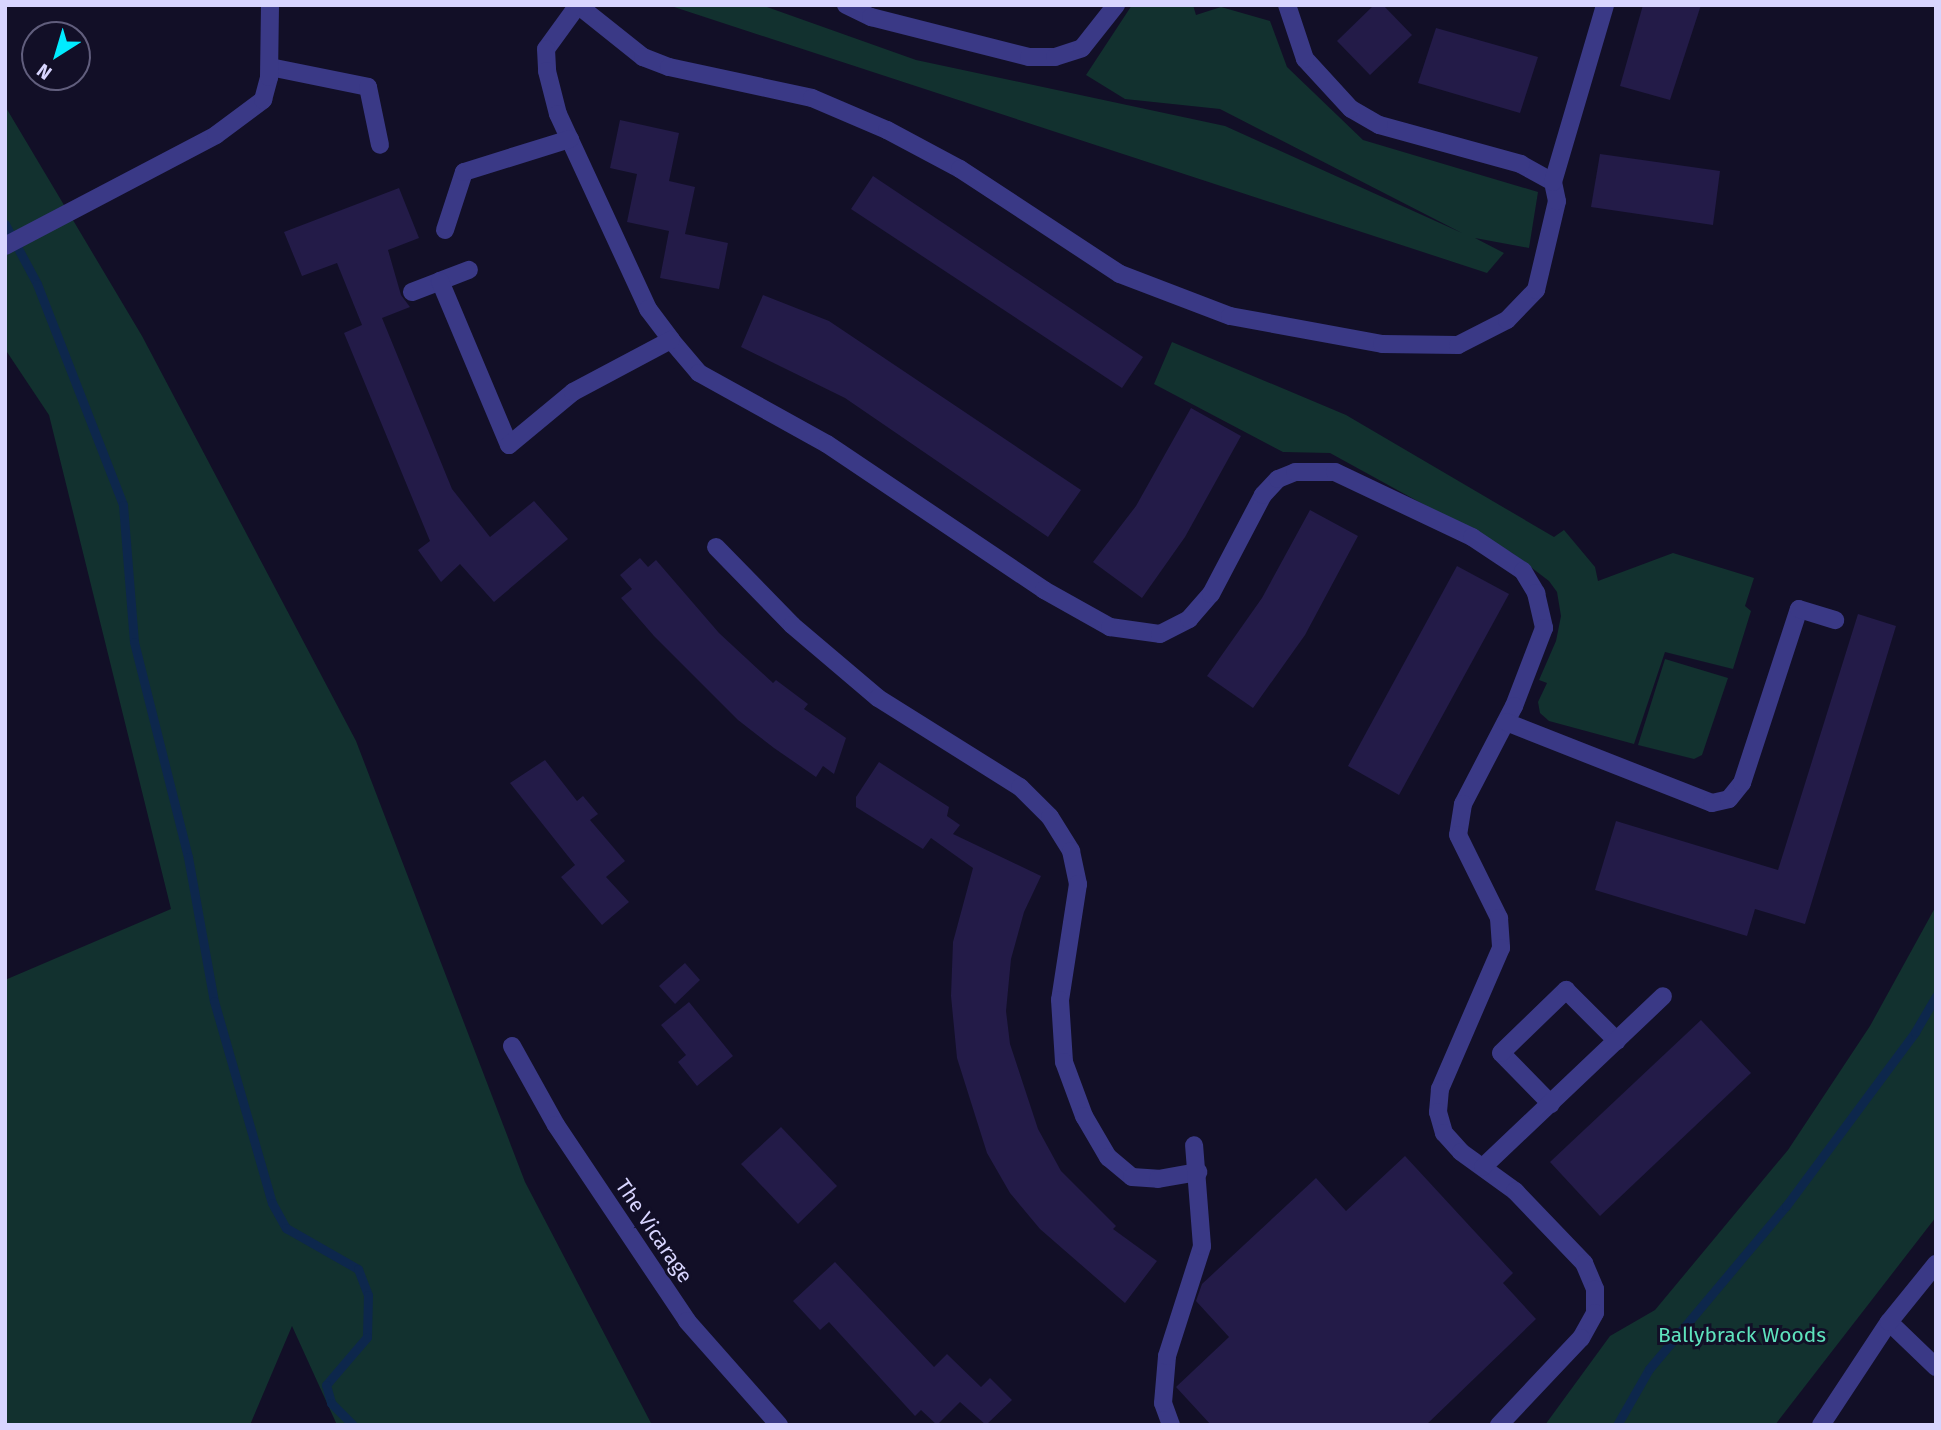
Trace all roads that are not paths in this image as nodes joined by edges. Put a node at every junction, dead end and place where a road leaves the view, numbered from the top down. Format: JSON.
{"nodes":[{"id":1,"x":270,"y":5,"type":"edge"},
{"id":2,"x":846,"y":5,"type":"edge"},
{"id":3,"x":1116,"y":5,"type":"edge"},
{"id":4,"x":1287,"y":5,"type":"edge"},
{"id":5,"x":1605,"y":5,"type":"edge"},
{"id":6,"x":579,"y":6,"type":"edge"},
{"id":7,"x":270,"y":67,"type":"junction"},
{"id":8,"x":569,"y":139,"type":"junction"},
{"id":9,"x":380,"y":145,"type":"dead end"},
{"id":10,"x":1553,"y":182,"type":"junction"},
{"id":11,"x":445,"y":230,"type":"dead end"},
{"id":12,"x":5,"y":246,"type":"edge"},
{"id":13,"x":469,"y":270,"type":"dead end"},
{"id":14,"x":440,"y":281,"type":"junction"},
{"id":15,"x":412,"y":292,"type":"dead end"},
{"id":16,"x":671,"y":340,"type":"junction"},
{"id":17,"x":716,"y":547,"type":"dead end"},
{"id":18,"x":1835,"y":620,"type":"dead end"},
{"id":19,"x":1506,"y":722,"type":"junction"},
{"id":20,"x":1663,"y":996,"type":"dead end"},
{"id":21,"x":1617,"y":1041,"type":"junction"},
{"id":22,"x":512,"y":1046,"type":"dead end"},
{"id":23,"x":1551,"y":1104,"type":"junction"},
{"id":24,"x":1194,"y":1145,"type":"dead end"},
{"id":25,"x":1483,"y":1167,"type":"junction"},
{"id":26,"x":1198,"y":1172,"type":"junction"},
{"id":27,"x":1936,"y":1264,"type":"edge"},
{"id":28,"x":1889,"y":1322,"type":"junction"},
{"id":29,"x":1936,"y":1367,"type":"edge"},
{"id":30,"x":779,"y":1425,"type":"edge"},
{"id":31,"x":1171,"y":1425,"type":"edge"},
{"id":32,"x":1499,"y":1425,"type":"edge"},
{"id":33,"x":1821,"y":1425,"type":"edge"}],
"edges":[{"from":1,"to":7,"type":"street"},
{"from":2,"to":3,"type":"street"},
{"from":4,"to":10,"type":"street"},
{"from":5,"to":10,"type":"street"},
{"from":6,"to":8,"type":"street"},
{"from":6,"to":10,"type":"street"},
{"from":7,"to":9,"type":"street"},
{"from":7,"to":12,"type":"street"},
{"from":8,"to":11,"type":"street"},
{"from":8,"to":16,"type":"street"},
{"from":13,"to":14,"type":"street"},
{"from":14,"to":15,"type":"street"},
{"from":14,"to":16,"type":"street"},
{"from":16,"to":19,"type":"street"},
{"from":17,"to":26,"type":"street"},
{"from":18,"to":19,"type":"street"},
{"from":19,"to":25,"type":"street"},
{"from":20,"to":21,"type":"street"},
{"from":21,"to":23,"type":"street"},
{"from":21,"to":23,"type":"street"},
{"from":22,"to":30,"type":"street","name":"The Vicarage"},
{"from":23,"to":25,"type":"street"},
{"from":24,"to":26,"type":"street"},
{"from":25,"to":32,"type":"street"},
{"from":26,"to":31,"type":"street"},
{"from":27,"to":28,"type":"street"},
{"from":28,"to":29,"type":"street"},
{"from":28,"to":33,"type":"street"}]}
